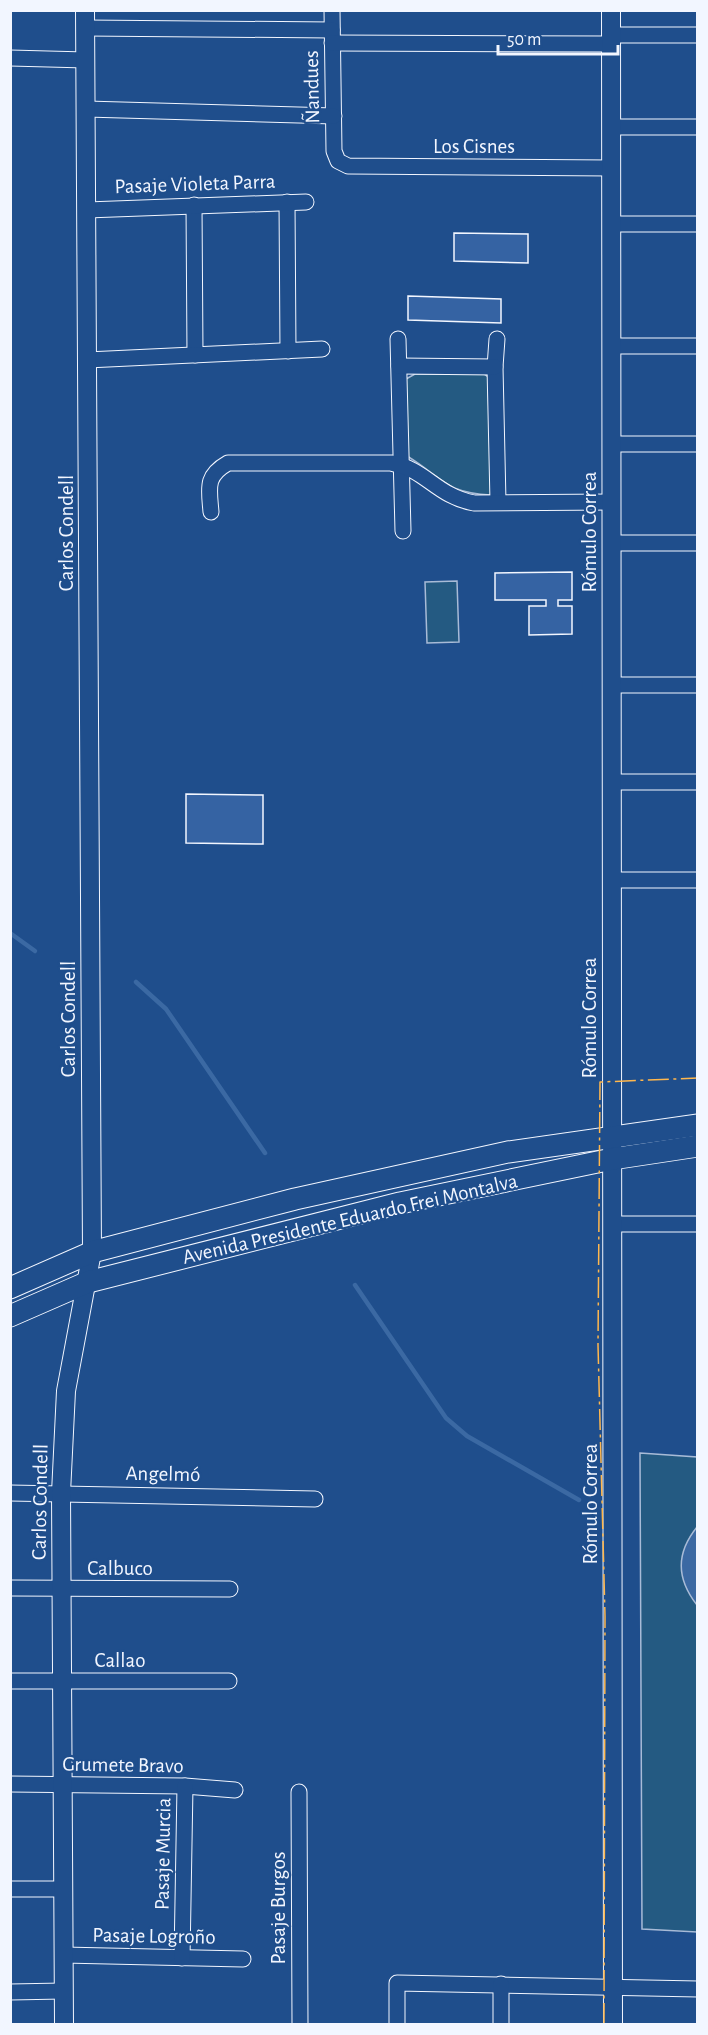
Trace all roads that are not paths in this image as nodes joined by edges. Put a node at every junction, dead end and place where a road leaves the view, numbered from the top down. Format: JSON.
{"nodes":[{"id":1,"x":332,"y":10,"type":"edge"},
{"id":2,"x":611,"y":10,"type":"edge"},
{"id":3,"x":85,"y":19,"type":"edge"},
{"id":4,"x":698,"y":35,"type":"edge"},
{"id":5,"x":332,"y":36,"type":"junction"},
{"id":6,"x":611,"y":40,"type":"junction"},
{"id":7,"x":10,"y":58,"type":"edge"},
{"id":8,"x":86,"y":60,"type":"junction"},
{"id":9,"x":86,"y":108,"type":"junction"},
{"id":10,"x":334,"y":116,"type":"junction"},
{"id":11,"x":611,"y":127,"type":"junction"},
{"id":12,"x":698,"y":127,"type":"edge"},
{"id":13,"x":338,"y":161,"type":"joint"},
{"id":14,"x":611,"y":168,"type":"junction"},
{"id":15,"x":287,"y":202,"type":"junction"},
{"id":16,"x":306,"y":202,"type":"dead end"},
{"id":17,"x":194,"y":206,"type":"junction"},
{"id":18,"x":87,"y":210,"type":"junction"},
{"id":19,"x":611,"y":224,"type":"junction"},
{"id":20,"x":698,"y":224,"type":"edge"},
{"id":21,"x":398,"y":339,"type":"dead end"},
{"id":22,"x":497,"y":339,"type":"dead end"},
{"id":23,"x":611,"y":346,"type":"junction"},
{"id":24,"x":698,"y":346,"type":"edge"},
{"id":25,"x":322,"y":349,"type":"dead end"},
{"id":26,"x":288,"y":351,"type":"junction"},
{"id":27,"x":195,"y":355,"type":"junction"},
{"id":28,"x":87,"y":360,"type":"junction"},
{"id":29,"x":399,"y":366,"type":"junction"},
{"id":30,"x":495,"y":368,"type":"junction"},
{"id":31,"x":612,"y":444,"type":"junction"},
{"id":32,"x":698,"y":444,"type":"edge"},
{"id":33,"x":401,"y":465,"type":"junction"},
{"id":34,"x":498,"y":502,"type":"junction"},
{"id":35,"x":612,"y":502,"type":"junction"},
{"id":36,"x":210,"y":512,"type":"dead end"},
{"id":37,"x":403,"y":531,"type":"dead end"},
{"id":38,"x":612,"y":543,"type":"junction"},
{"id":39,"x":698,"y":543,"type":"edge"},
{"id":40,"x":612,"y":685,"type":"junction"},
{"id":41,"x":698,"y":685,"type":"edge"},
{"id":42,"x":612,"y":782,"type":"junction"},
{"id":43,"x":698,"y":782,"type":"edge"},
{"id":44,"x":612,"y":880,"type":"junction"},
{"id":45,"x":698,"y":880,"type":"edge"},
{"id":46,"x":698,"y":1125,"type":"edge"},
{"id":47,"x":612,"y":1135,"type":"junction"},
{"id":48,"x":698,"y":1146,"type":"edge"},
{"id":49,"x":612,"y":1159,"type":"junction"},
{"id":50,"x":612,"y":1224,"type":"junction"},
{"id":51,"x":698,"y":1224,"type":"edge"},
{"id":52,"x":92,"y":1252,"type":"junction"},
{"id":53,"x":88,"y":1282,"type":"junction"},
{"id":54,"x":10,"y":1288,"type":"edge"},
{"id":55,"x":10,"y":1316,"type":"edge"},
{"id":56,"x":10,"y":1493,"type":"edge"},
{"id":57,"x":61,"y":1493,"type":"junction"},
{"id":58,"x":315,"y":1499,"type":"dead end"},
{"id":59,"x":10,"y":1588,"type":"edge"},
{"id":60,"x":61,"y":1589,"type":"junction"},
{"id":61,"x":230,"y":1589,"type":"dead end"},
{"id":62,"x":10,"y":1681,"type":"edge"},
{"id":63,"x":62,"y":1681,"type":"junction"},
{"id":64,"x":229,"y":1681,"type":"dead end"},
{"id":65,"x":10,"y":1784,"type":"edge"},
{"id":66,"x":62,"y":1785,"type":"junction"},
{"id":67,"x":186,"y":1786,"type":"junction"},
{"id":68,"x":235,"y":1790,"type":"dead end"},
{"id":69,"x":299,"y":1792,"type":"dead end"},
{"id":70,"x":10,"y":1889,"type":"edge"},
{"id":71,"x":63,"y":1889,"type":"junction"},
{"id":72,"x":63,"y":1955,"type":"junction"},
{"id":73,"x":183,"y":1958,"type":"junction"},
{"id":74,"x":243,"y":1959,"type":"dead end"},
{"id":75,"x":501,"y":1984,"type":"junction"},
{"id":76,"x":613,"y":1986,"type":"junction"},
{"id":77,"x":698,"y":1989,"type":"edge"},
{"id":78,"x":63,"y":1991,"type":"junction"},
{"id":79,"x":10,"y":1992,"type":"edge"},
{"id":80,"x":64,"y":2025,"type":"edge"},
{"id":81,"x":300,"y":2025,"type":"edge"},
{"id":82,"x":397,"y":2025,"type":"edge"},
{"id":83,"x":501,"y":2025,"type":"edge"},
{"id":84,"x":613,"y":2025,"type":"edge"}],
"edges":[{"from":1,"to":5,"type":"street","name":"Ñandues"},
{"from":2,"to":6,"type":"street","name":"Rómulo Correa"},
{"from":3,"to":5,"type":"street"},
{"from":3,"to":8,"type":"street","name":"Carlos Condell"},
{"from":4,"to":6,"type":"street"},
{"from":5,"to":6,"type":"street"},
{"from":5,"to":10,"type":"street","name":"Ñandues"},
{"from":6,"to":11,"type":"street","name":"Rómulo Correa"},
{"from":7,"to":8,"type":"street"},
{"from":8,"to":9,"type":"street","name":"Carlos Condell"},
{"from":9,"to":10,"type":"street"},
{"from":9,"to":18,"type":"street","name":"Carlos Condell"},
{"from":10,"to":13,"type":"street","name":"Ñandues"},
{"from":11,"to":12,"type":"street"},
{"from":11,"to":14,"type":"street","name":"Rómulo Correa"},
{"from":13,"to":14,"type":"street","name":"Los Cisnes"},
{"from":14,"to":19,"type":"street","name":"Rómulo Correa"},
{"from":15,"to":16,"type":"street","name":"Pasaje Violeta Parra"},
{"from":15,"to":17,"type":"street","name":"Pasaje Violeta Parra"},
{"from":15,"to":26,"type":"street"},
{"from":17,"to":18,"type":"street","name":"Pasaje Violeta Parra"},
{"from":17,"to":27,"type":"street"},
{"from":18,"to":28,"type":"street","name":"Carlos Condell"},
{"from":19,"to":20,"type":"street"},
{"from":19,"to":23,"type":"street","name":"Rómulo Correa"},
{"from":21,"to":29,"type":"street"},
{"from":22,"to":30,"type":"street"},
{"from":23,"to":24,"type":"street"},
{"from":23,"to":31,"type":"street","name":"Rómulo Correa"},
{"from":25,"to":26,"type":"street"},
{"from":26,"to":27,"type":"street"},
{"from":27,"to":28,"type":"street"},
{"from":28,"to":52,"type":"street","name":"Carlos Condell"},
{"from":29,"to":30,"type":"street"},
{"from":29,"to":33,"type":"street"},
{"from":30,"to":34,"type":"street"},
{"from":31,"to":32,"type":"street"},
{"from":31,"to":35,"type":"street","name":"Rómulo Correa"},
{"from":33,"to":34,"type":"street"},
{"from":33,"to":36,"type":"street"},
{"from":33,"to":37,"type":"street"},
{"from":34,"to":35,"type":"street"},
{"from":35,"to":38,"type":"street","name":"Rómulo Correa"},
{"from":38,"to":39,"type":"street"},
{"from":38,"to":40,"type":"street","name":"Rómulo Correa"},
{"from":40,"to":41,"type":"street"},
{"from":40,"to":42,"type":"street","name":"Rómulo Correa"},
{"from":42,"to":43,"type":"street"},
{"from":42,"to":44,"type":"street","name":"Rómulo Correa"},
{"from":44,"to":45,"type":"street"},
{"from":44,"to":47,"type":"street","name":"Rómulo Correa"},
{"from":46,"to":47,"type":"main road","name":"Avenida Presidente Eduardo Frei Montalva"},
{"from":47,"to":49,"type":"street","name":"Rómulo Correa"},
{"from":47,"to":52,"type":"main road","name":"Avenida Presidente Eduardo Frei Montalva"},
{"from":48,"to":49,"type":"main road","name":"Avenida Presidente Eduardo Frei Montalva"},
{"from":49,"to":50,"type":"street","name":"Rómulo Correa"},
{"from":49,"to":53,"type":"main road","name":"Avenida Presidente Eduardo Frei Montalva"},
{"from":50,"to":51,"type":"street"},
{"from":50,"to":76,"type":"street","name":"Rómulo Correa"},
{"from":52,"to":53,"type":"street","name":"Carlos Condell"},
{"from":52,"to":54,"type":"main road","name":"Avenida Presidente Eduardo Frei Montalva"},
{"from":53,"to":55,"type":"main road","name":"Avenida Presidente Eduardo Frei Montalva"},
{"from":53,"to":57,"type":"street","name":"Carlos Condell"},
{"from":56,"to":57,"type":"street","name":"Angelmó"},
{"from":57,"to":58,"type":"street","name":"Angelmó"},
{"from":57,"to":60,"type":"street","name":"Carlos Condell"},
{"from":59,"to":60,"type":"street","name":"Calbuco"},
{"from":60,"to":61,"type":"street","name":"Calbuco"},
{"from":60,"to":63,"type":"street","name":"Carlos Condell"},
{"from":62,"to":63,"type":"street","name":"Callao"},
{"from":63,"to":64,"type":"street","name":"Callao"},
{"from":63,"to":66,"type":"street","name":"Carlos Condell"},
{"from":65,"to":66,"type":"street","name":"Grumete Bravo"},
{"from":66,"to":67,"type":"street","name":"Grumete Bravo"},
{"from":66,"to":71,"type":"street","name":"Carlos Condell"},
{"from":67,"to":68,"type":"street","name":"Grumete Bravo"},
{"from":67,"to":73,"type":"street","name":"Pasaje Murcia"},
{"from":69,"to":81,"type":"street","name":"Pasaje Burgos"},
{"from":70,"to":71,"type":"street"},
{"from":71,"to":72,"type":"street","name":"Carlos Condell"},
{"from":72,"to":73,"type":"street","name":"Pasaje Logroño"},
{"from":72,"to":78,"type":"street","name":"Carlos Condell"},
{"from":73,"to":74,"type":"street","name":"Pasaje Logroño"},
{"from":75,"to":76,"type":"street"},
{"from":75,"to":82,"type":"street"},
{"from":75,"to":83,"type":"street"},
{"from":76,"to":77,"type":"street"},
{"from":76,"to":84,"type":"street","name":"Rómulo Correa"},
{"from":78,"to":79,"type":"street"},
{"from":78,"to":80,"type":"street","name":"Carlos Condell"}]}
